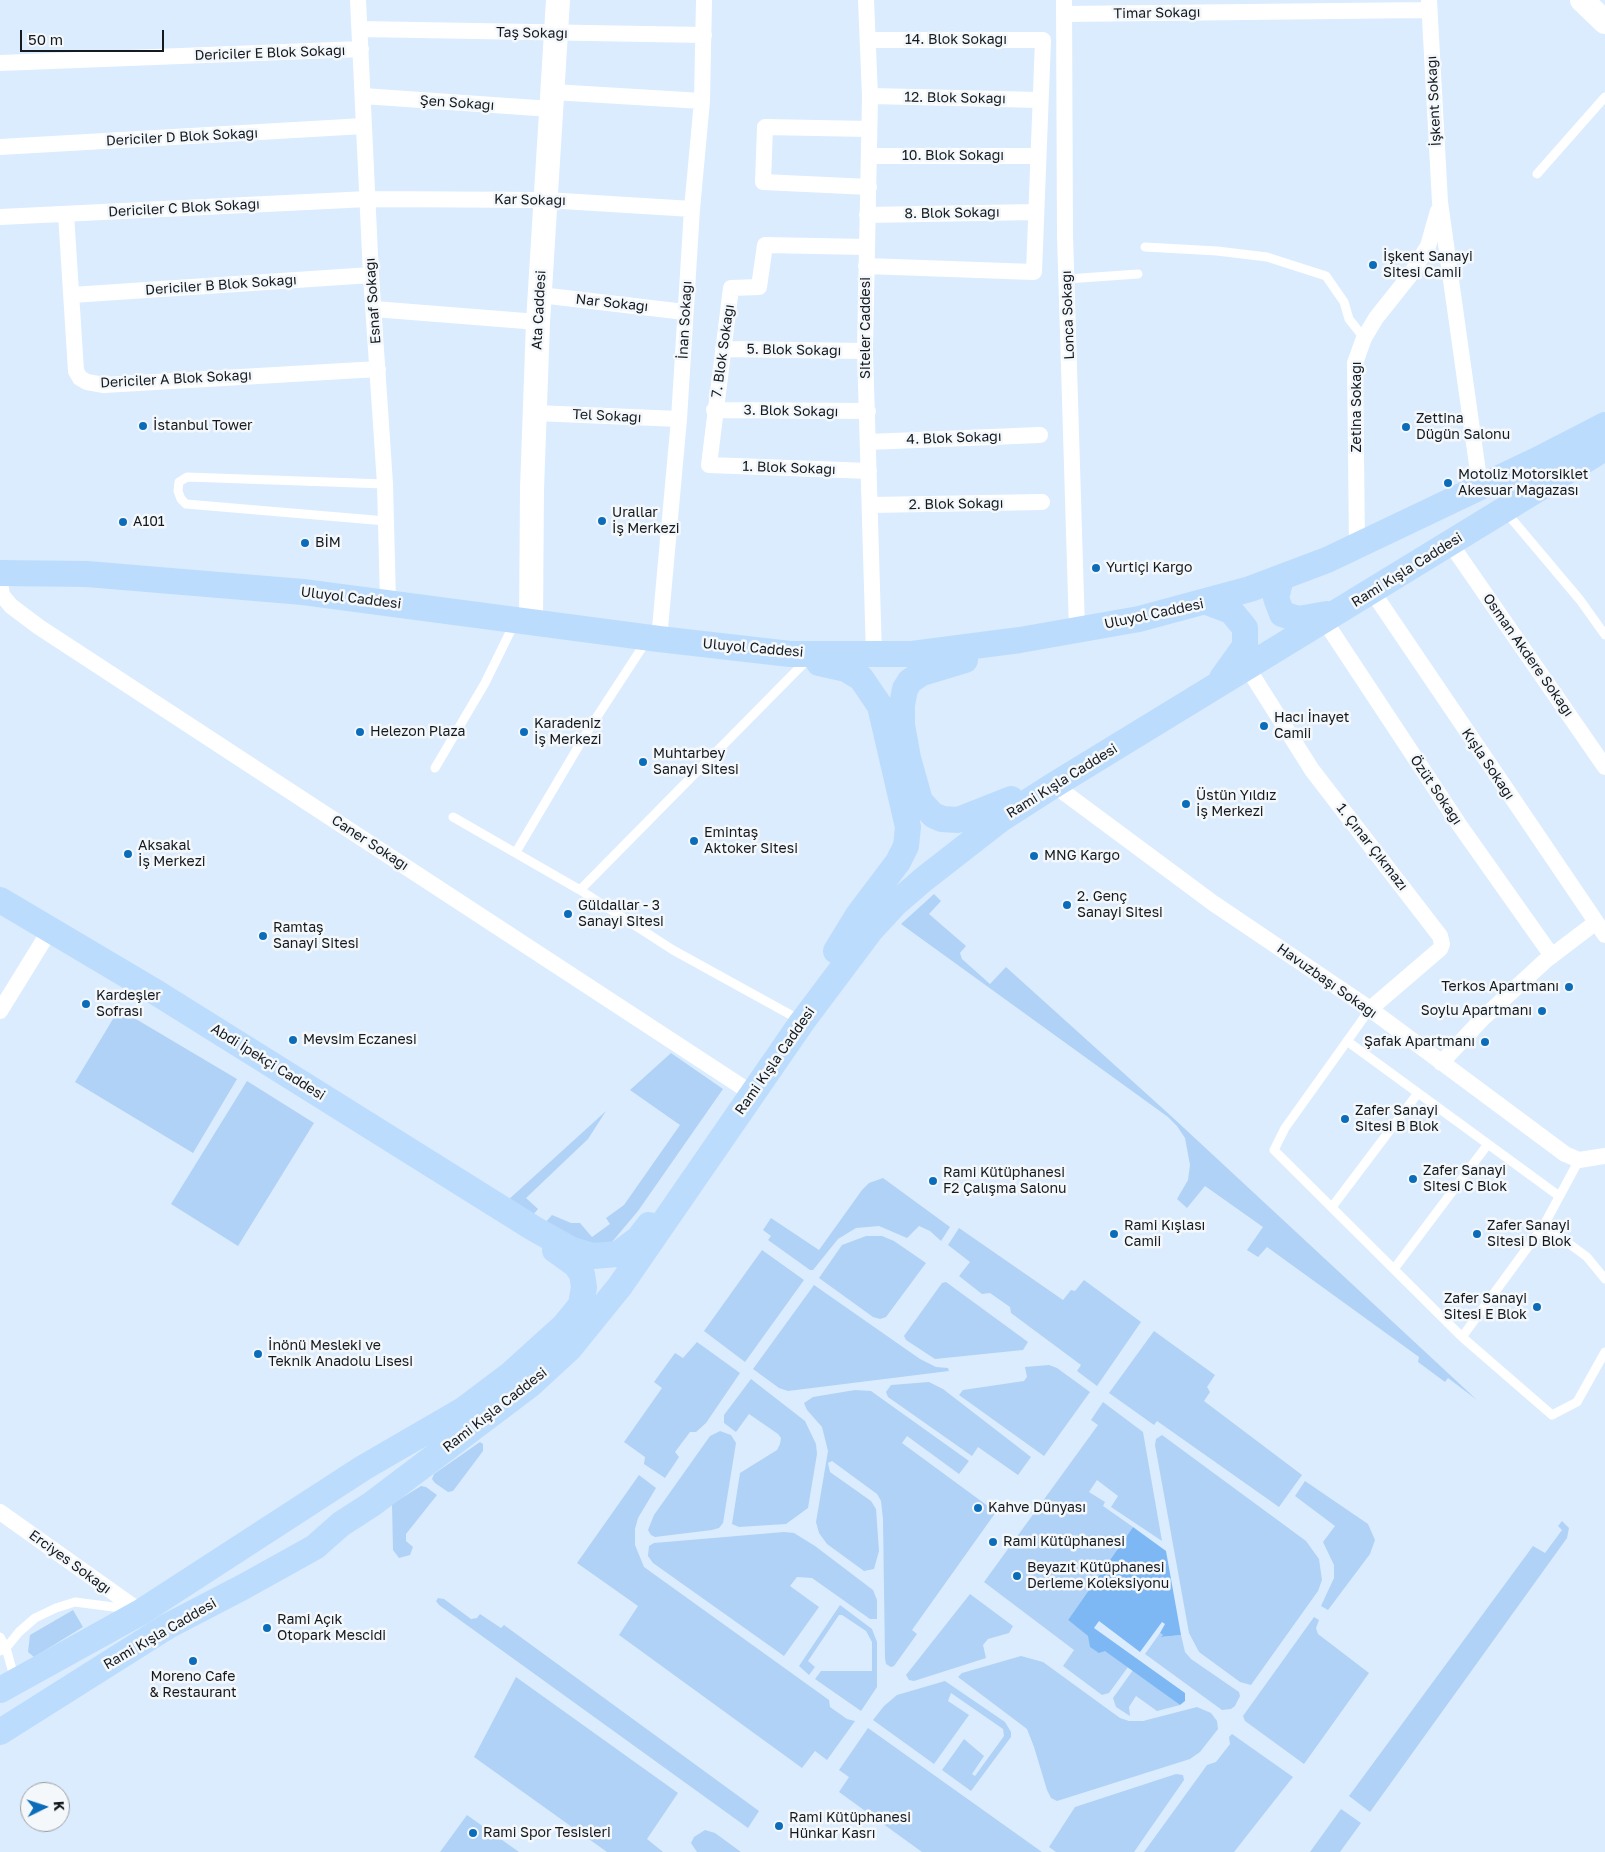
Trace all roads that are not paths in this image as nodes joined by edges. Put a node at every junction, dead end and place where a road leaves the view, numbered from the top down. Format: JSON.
{"nodes":[{"id":1,"x":358,"y":0,"type":"edge"},
{"id":2,"x":558,"y":0,"type":"edge"},
{"id":3,"x":704,"y":0,"type":"edge"},
{"id":4,"x":866,"y":0,"type":"edge"},
{"id":5,"x":1582,"y":0,"type":"edge"},
{"id":6,"x":1429,"y":5,"type":"edge"},
{"id":7,"x":1064,"y":7,"type":"edge"},
{"id":8,"x":1605,"y":22,"type":"edge"},
{"id":9,"x":360,"y":29,"type":"junction"},
{"id":10,"x":556,"y":34,"type":"junction"},
{"id":11,"x":704,"y":35,"type":"junction"},
{"id":12,"x":869,"y":40,"type":"junction"},
{"id":13,"x":361,"y":50,"type":"junction"},
{"id":14,"x":0,"y":64,"type":"edge"},
{"id":15,"x":363,"y":96,"type":"junction"},
{"id":16,"x":870,"y":96,"type":"junction"},
{"id":17,"x":1605,"y":98,"type":"edge"},
{"id":18,"x":1040,"y":100,"type":"junction"},
{"id":19,"x":552,"y":101,"type":"junction"},
{"id":20,"x":702,"y":101,"type":"junction"},
{"id":21,"x":364,"y":126,"type":"junction"},
{"id":22,"x":869,"y":129,"type":"junction"},
{"id":23,"x":0,"y":147,"type":"edge"},
{"id":24,"x":869,"y":156,"type":"junction"},
{"id":25,"x":1038,"y":156,"type":"junction"},
{"id":26,"x":1537,"y":174,"type":"dead end"},
{"id":27,"x":868,"y":187,"type":"junction"},
{"id":28,"x":368,"y":199,"type":"junction"},
{"id":29,"x":546,"y":200,"type":"junction"},
{"id":30,"x":1440,"y":202,"type":"junction"},
{"id":31,"x":692,"y":209,"type":"junction"},
{"id":32,"x":1036,"y":212,"type":"junction"},
{"id":33,"x":66,"y":214,"type":"junction"},
{"id":34,"x":867,"y":215,"type":"junction"},
{"id":35,"x":0,"y":217,"type":"edge"},
{"id":36,"x":866,"y":247,"type":"junction"},
{"id":37,"x":1145,"y":247,"type":"dead end"},
{"id":38,"x":866,"y":266,"type":"junction"},
{"id":39,"x":1138,"y":274,"type":"dead end"},
{"id":40,"x":371,"y":275,"type":"junction"},
{"id":41,"x":1067,"y":279,"type":"junction"},
{"id":42,"x":72,"y":295,"type":"junction"},
{"id":43,"x":540,"y":295,"type":"junction"},
{"id":44,"x":374,"y":309,"type":"junction"},
{"id":45,"x":685,"y":312,"type":"junction"},
{"id":46,"x":538,"y":322,"type":"junction"},
{"id":47,"x":1364,"y":338,"type":"junction"},
{"id":48,"x":723,"y":349,"type":"junction"},
{"id":49,"x":865,"y":351,"type":"junction"},
{"id":50,"x":378,"y":369,"type":"junction"},
{"id":51,"x":714,"y":410,"type":"junction"},
{"id":52,"x":868,"y":412,"type":"junction"},
{"id":53,"x":535,"y":413,"type":"junction"},
{"id":54,"x":679,"y":419,"type":"junction"},
{"id":55,"x":1605,"y":425,"type":"edge"},
{"id":56,"x":1040,"y":435,"type":"dead end"},
{"id":57,"x":868,"y":442,"type":"junction"},
{"id":58,"x":1605,"y":448,"type":"edge"},
{"id":59,"x":709,"y":465,"type":"joint"},
{"id":60,"x":869,"y":471,"type":"junction"},
{"id":61,"x":385,"y":484,"type":"junction"},
{"id":62,"x":1480,"y":486,"type":"junction"},
{"id":63,"x":1042,"y":502,"type":"dead end"},
{"id":64,"x":870,"y":505,"type":"junction"},
{"id":65,"x":1504,"y":509,"type":"junction"},
{"id":66,"x":386,"y":521,"type":"junction"},
{"id":67,"x":1450,"y":543,"type":"junction"},
{"id":68,"x":1357,"y":546,"type":"junction"},
{"id":69,"x":0,"y":573,"type":"edge"},
{"id":70,"x":1281,"y":578,"type":"junction"},
{"id":71,"x":0,"y":583,"type":"edge"},
{"id":72,"x":1372,"y":591,"type":"junction"},
{"id":73,"x":388,"y":602,"type":"junction"},
{"id":74,"x":1207,"y":602,"type":"junction"},
{"id":75,"x":1332,"y":616,"type":"junction"},
{"id":76,"x":524,"y":620,"type":"junction"},
{"id":77,"x":1077,"y":630,"type":"junction"},
{"id":78,"x":1605,"y":635,"type":"edge"},
{"id":79,"x":654,"y":639,"type":"junction"},
{"id":80,"x":1020,"y":640,"type":"junction"},
{"id":81,"x":874,"y":655,"type":"junction"},
{"id":82,"x":799,"y":656,"type":"junction"},
{"id":83,"x":1247,"y":668,"type":"junction"},
{"id":84,"x":1214,"y":688,"type":"junction"},
{"id":85,"x":1605,"y":767,"type":"edge"},
{"id":86,"x":435,"y":768,"type":"dead end"},
{"id":87,"x":1054,"y":785,"type":"junction"},
{"id":88,"x":453,"y":817,"type":"dead end"},
{"id":89,"x":516,"y":852,"type":"junction"},
{"id":90,"x":580,"y":890,"type":"junction"},
{"id":91,"x":0,"y":900,"type":"edge"},
{"id":92,"x":1600,"y":929,"type":"edge"},
{"id":93,"x":50,"y":930,"type":"junction"},
{"id":94,"x":1552,"y":956,"type":"junction"},
{"id":95,"x":1370,"y":1009,"type":"junction"},
{"id":96,"x":0,"y":1011,"type":"edge"},
{"id":97,"x":804,"y":1018,"type":"junction"},
{"id":98,"x":1348,"y":1041,"type":"junction"},
{"id":99,"x":1441,"y":1063,"type":"junction"},
{"id":100,"x":1418,"y":1093,"type":"junction"},
{"id":101,"x":753,"y":1094,"type":"junction"},
{"id":102,"x":722,"y":1137,"type":"junction"},
{"id":103,"x":1488,"y":1144,"type":"junction"},
{"id":104,"x":1603,"y":1159,"type":"edge"},
{"id":105,"x":1578,"y":1160,"type":"junction"},
{"id":106,"x":1559,"y":1196,"type":"junction"},
{"id":107,"x":1332,"y":1207,"type":"junction"},
{"id":108,"x":1544,"y":1225,"type":"junction"},
{"id":109,"x":533,"y":1228,"type":"junction"},
{"id":110,"x":1394,"y":1269,"type":"junction"},
{"id":111,"x":1605,"y":1279,"type":"edge"},
{"id":112,"x":1462,"y":1337,"type":"junction"},
{"id":113,"x":1605,"y":1352,"type":"edge"},
{"id":114,"x":0,"y":1512,"type":"edge"},
{"id":115,"x":141,"y":1612,"type":"junction"},
{"id":116,"x":168,"y":1626,"type":"junction"},
{"id":117,"x":0,"y":1637,"type":"edge"},
{"id":118,"x":3,"y":1650,"type":"edge"},
{"id":119,"x":8,"y":1686,"type":"edge"},
{"id":120,"x":0,"y":1732,"type":"edge"}],
"edges":[{"from":1,"to":9,"type":"street","name":"Esnaf Sokağı"},
{"from":2,"to":10,"type":"street","name":"Ata Caddesi"},
{"from":3,"to":11,"type":"street","name":"İnan Sokağı"},
{"from":4,"to":12,"type":"street","name":"Siteler Caddesi"},
{"from":5,"to":8,"type":"street"},
{"from":6,"to":7,"type":"street","name":"Timar Sokağı"},
{"from":6,"to":30,"type":"street","name":"İşkent Sokağı"},
{"from":7,"to":41,"type":"street","name":"Lonca Sokağı"},
{"from":9,"to":10,"type":"street","name":"Taş Sokağı"},
{"from":9,"to":13,"type":"street","name":"Esnaf Sokağı"},
{"from":10,"to":11,"type":"street","name":"Taş Sokağı"},
{"from":10,"to":19,"type":"street","name":"Ata Caddesi"},
{"from":11,"to":20,"type":"street","name":"İnan Sokağı"},
{"from":12,"to":16,"type":"street","name":"Siteler Caddesi"},
{"from":12,"to":18,"type":"street","name":"14. Blok Sokağı"},
{"from":13,"to":14,"type":"street","name":"Dericiler E Blok Sokağı"},
{"from":13,"to":15,"type":"street","name":"Esnaf Sokağı"},
{"from":15,"to":19,"type":"street","name":"Şen Sokağı"},
{"from":15,"to":21,"type":"street","name":"Esnaf Sokağı"},
{"from":16,"to":18,"type":"street","name":"12. Blok Sokağı"},
{"from":16,"to":22,"type":"street","name":"Siteler Caddesi"},
{"from":17,"to":26,"type":"lane"},
{"from":18,"to":25,"type":"street"},
{"from":19,"to":20,"type":"street","name":"Şen Sokağı"},
{"from":19,"to":29,"type":"street","name":"Ata Caddesi"},
{"from":20,"to":31,"type":"street","name":"İnan Sokağı"},
{"from":21,"to":23,"type":"street","name":"Dericiler D Blok Sokağı"},
{"from":21,"to":28,"type":"street","name":"Esnaf Sokağı"},
{"from":22,"to":24,"type":"street","name":"Siteler Caddesi"},
{"from":22,"to":27,"type":"street"},
{"from":24,"to":25,"type":"street","name":"10. Blok Sokağı"},
{"from":24,"to":27,"type":"street","name":"Siteler Caddesi"},
{"from":25,"to":32,"type":"street"},
{"from":27,"to":34,"type":"street","name":"Siteler Caddesi"},
{"from":28,"to":29,"type":"street","name":"Kar Sokağı"},
{"from":28,"to":33,"type":"street","name":"Dericiler C Blok Sokağı"},
{"from":28,"to":40,"type":"street","name":"Esnaf Sokağı"},
{"from":29,"to":31,"type":"street","name":"Kar Sokağı"},
{"from":29,"to":43,"type":"street","name":"Ata Caddesi"},
{"from":30,"to":47,"type":"street","name":"Zetina Sokağı"},
{"from":30,"to":62,"type":"street"},
{"from":31,"to":45,"type":"street","name":"İnan Sokağı"},
{"from":32,"to":34,"type":"street","name":"8. Blok Sokağı"},
{"from":32,"to":38,"type":"street"},
{"from":33,"to":35,"type":"street","name":"Dericiler C Blok Sokağı"},
{"from":33,"to":42,"type":"street","name":"Dericiler A Blok Sokağı"},
{"from":34,"to":36,"type":"street","name":"Siteler Caddesi"},
{"from":36,"to":38,"type":"street","name":"Siteler Caddesi"},
{"from":36,"to":48,"type":"street","name":"7. Blok Sokağı"},
{"from":37,"to":47,"type":"lane"},
{"from":38,"to":49,"type":"street","name":"Siteler Caddesi"},
{"from":39,"to":41,"type":"lane"},
{"from":40,"to":42,"type":"street","name":"Dericiler B Blok Sokağı"},
{"from":40,"to":44,"type":"street","name":"Esnaf Sokağı"},
{"from":41,"to":77,"type":"street","name":"Lonca Sokağı"},
{"from":42,"to":50,"type":"street","name":"Dericiler A Blok Sokağı"},
{"from":43,"to":45,"type":"street","name":"Nar Sokağı"},
{"from":43,"to":46,"type":"street","name":"Ata Caddesi"},
{"from":44,"to":46,"type":"street"},
{"from":44,"to":50,"type":"street","name":"Esnaf Sokağı"},
{"from":45,"to":54,"type":"street","name":"İnan Sokağı"},
{"from":46,"to":53,"type":"street","name":"Ata Caddesi"},
{"from":47,"to":68,"type":"street","name":"Zetina Sokağı"},
{"from":48,"to":49,"type":"street","name":"5. Blok Sokağı"},
{"from":48,"to":51,"type":"street","name":"7. Blok Sokağı"},
{"from":49,"to":52,"type":"street","name":"Siteler Caddesi"},
{"from":50,"to":61,"type":"street","name":"Esnaf Sokağı"},
{"from":51,"to":52,"type":"street","name":"3. Blok Sokağı"},
{"from":51,"to":59,"type":"street","name":"7. Blok Sokağı"},
{"from":52,"to":57,"type":"street","name":"Siteler Caddesi"},
{"from":53,"to":54,"type":"street","name":"Tel Sokağı"},
{"from":53,"to":76,"type":"street","name":"Ata Caddesi"},
{"from":54,"to":79,"type":"street","name":"İnan Sokağı"},
{"from":55,"to":62,"type":"main road"},
{"from":56,"to":57,"type":"street","name":"4. Blok Sokağı"},
{"from":57,"to":60,"type":"street","name":"Siteler Caddesi"},
{"from":58,"to":65,"type":"main road","name":"Rami Kışla Caddesi"},
{"from":59,"to":60,"type":"street","name":"1. Blok Sokağı"},
{"from":60,"to":64,"type":"street","name":"Siteler Caddesi"},
{"from":61,"to":66,"type":"street","name":"Esnaf Sokağı"},
{"from":61,"to":66,"type":"lane"},
{"from":62,"to":68,"type":"main road","name":"Uluyol Caddesi"},
{"from":63,"to":64,"type":"street","name":"2. Blok Sokağı"},
{"from":64,"to":81,"type":"street","name":"Siteler Caddesi"},
{"from":65,"to":67,"type":"main road","name":"Rami Kışla Caddesi"},
{"from":65,"to":78,"type":"lane"},
{"from":66,"to":73,"type":"street","name":"Esnaf Sokağı"},
{"from":67,"to":72,"type":"main road","name":"Rami Kışla Caddesi"},
{"from":67,"to":85,"type":"street","name":"Osman Akdere Sokağı"},
{"from":68,"to":70,"type":"main road","name":"Uluyol Caddesi"},
{"from":69,"to":73,"type":"main road","name":"Uluyol Caddesi"},
{"from":70,"to":74,"type":"main road","name":"Uluyol Caddesi"},
{"from":70,"to":75,"type":"main road"},
{"from":71,"to":101,"type":"street","name":"Caner Sokağı"},
{"from":72,"to":75,"type":"main road","name":"Rami Kışla Caddesi"},
{"from":72,"to":92,"type":"street","name":"Kışla Sokağı"},
{"from":73,"to":76,"type":"main road","name":"Uluyol Caddesi"},
{"from":74,"to":77,"type":"main road","name":"Uluyol Caddesi"},
{"from":74,"to":84,"type":"main road"},
{"from":75,"to":83,"type":"main road","name":"Rami Kışla Caddesi"},
{"from":75,"to":94,"type":"street","name":"Özüt Sokağı"},
{"from":76,"to":79,"type":"main road","name":"Uluyol Caddesi"},
{"from":76,"to":86,"type":"lane"},
{"from":77,"to":80,"type":"main road","name":"Uluyol Caddesi"},
{"from":79,"to":82,"type":"main road","name":"Uluyol Caddesi"},
{"from":79,"to":89,"type":"lane"},
{"from":80,"to":81,"type":"main road","name":"Uluyol Caddesi"},
{"from":80,"to":87,"type":"main road"},
{"from":81,"to":82,"type":"main road","name":"Uluyol Caddesi"},
{"from":82,"to":90,"type":"lane"},
{"from":82,"to":97,"type":"main road"},
{"from":83,"to":84,"type":"main road","name":"Rami Kışla Caddesi"},
{"from":83,"to":95,"type":"street","name":"1. Çınar Çıkmazı"},
{"from":84,"to":87,"type":"main road","name":"Rami Kışla Caddesi"},
{"from":87,"to":95,"type":"street","name":"Havuzbaşı Sokağı"},
{"from":87,"to":97,"type":"main road","name":"Rami Kışla Caddesi"},
{"from":88,"to":89,"type":"lane"},
{"from":89,"to":90,"type":"lane"},
{"from":90,"to":97,"type":"lane"},
{"from":91,"to":93,"type":"main road","name":"Abdi İpekçi Caddesi"},
{"from":92,"to":94,"type":"street"},
{"from":93,"to":96,"type":"street"},
{"from":93,"to":109,"type":"main road","name":"Abdi İpekçi Caddesi"},
{"from":94,"to":99,"type":"street"},
{"from":95,"to":98,"type":"lane"},
{"from":95,"to":99,"type":"street","name":"Havuzbaşı Sokağı"},
{"from":97,"to":101,"type":"main road","name":"Rami Kışla Caddesi"},
{"from":98,"to":100,"type":"lane"},
{"from":98,"to":107,"type":"lane"},
{"from":99,"to":105,"type":"street","name":"Havuzbaşı Sokağı"},
{"from":100,"to":103,"type":"lane"},
{"from":100,"to":107,"type":"lane"},
{"from":101,"to":102,"type":"main road","name":"Rami Kışla Caddesi"},
{"from":102,"to":109,"type":"main road"},
{"from":102,"to":116,"type":"main road","name":"Rami Kışla Caddesi"},
{"from":103,"to":106,"type":"lane"},
{"from":103,"to":110,"type":"lane"},
{"from":104,"to":105,"type":"street"},
{"from":105,"to":106,"type":"lane"},
{"from":106,"to":108,"type":"lane"},
{"from":107,"to":110,"type":"lane"},
{"from":108,"to":111,"type":"lane"},
{"from":108,"to":112,"type":"lane"},
{"from":109,"to":115,"type":"main road","name":"Rami Kışla Caddesi"},
{"from":110,"to":112,"type":"lane"},
{"from":112,"to":113,"type":"lane"},
{"from":114,"to":115,"type":"street","name":"Erciyes Sokağı"},
{"from":115,"to":116,"type":"main road"},
{"from":115,"to":118,"type":"lane"},
{"from":115,"to":119,"type":"main road","name":"Rami Kışla Caddesi"},
{"from":116,"to":120,"type":"main road","name":"Rami Kışla Caddesi"},
{"from":117,"to":118,"type":"lane"},
{"from":118,"to":119,"type":"lane"}]}
